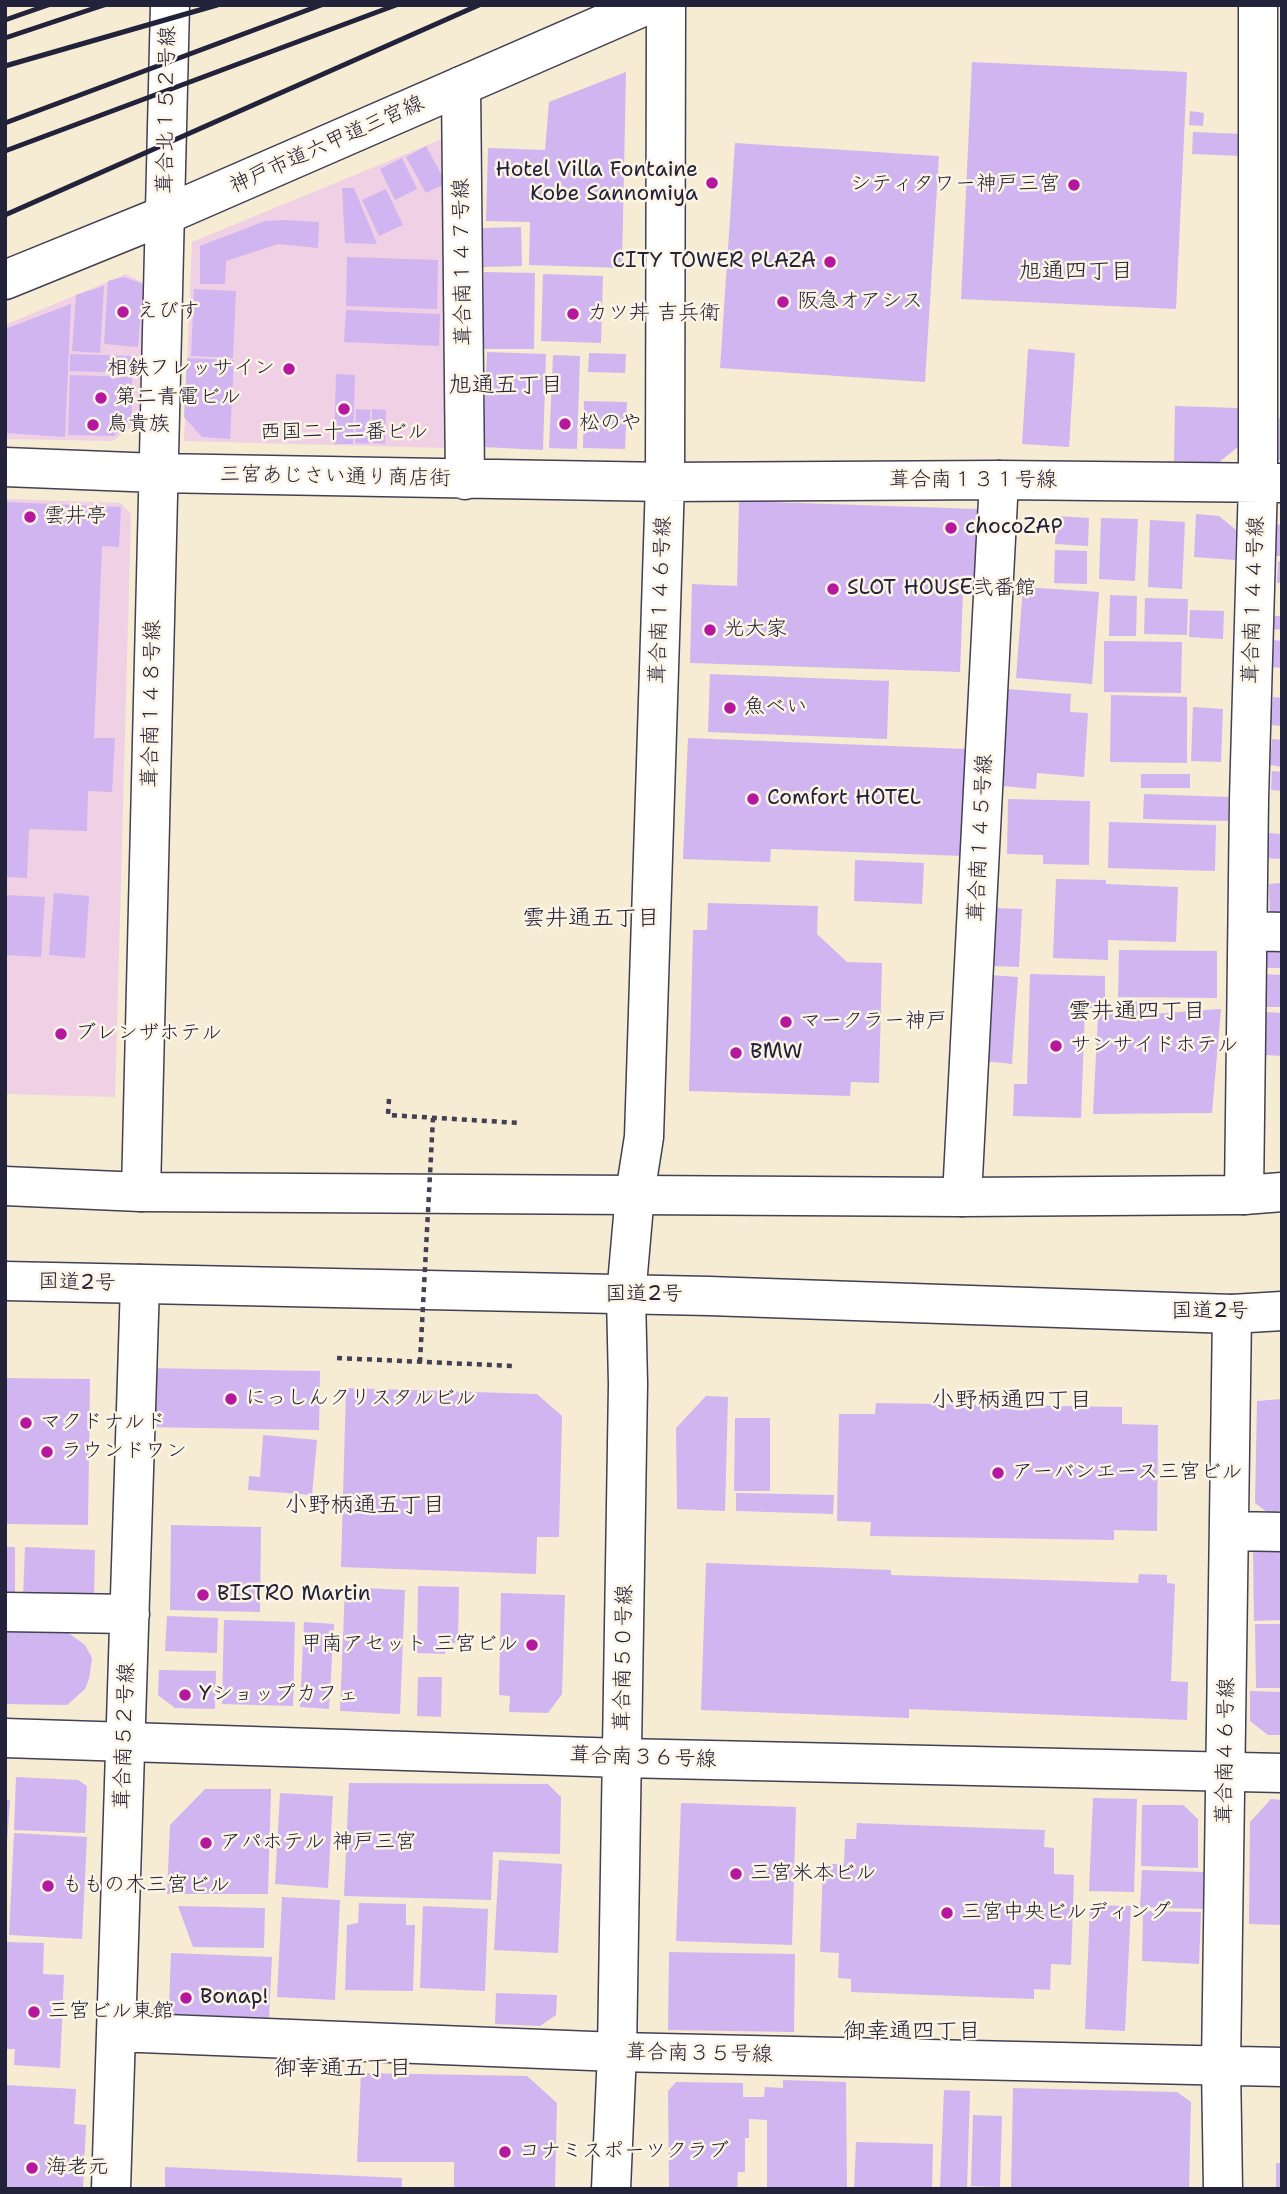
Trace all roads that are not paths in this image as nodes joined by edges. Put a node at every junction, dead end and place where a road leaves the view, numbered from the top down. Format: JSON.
{"nodes":[{"id":1,"x":170,"y":5,"type":"edge"},
{"id":2,"x":647,"y":5,"type":"edge"},
{"id":3,"x":666,"y":5,"type":"edge"},
{"id":4,"x":1258,"y":5,"type":"edge"},
{"id":5,"x":461,"y":86,"type":"junction"},
{"id":6,"x":165,"y":215,"type":"junction"},
{"id":7,"x":1270,"y":239,"type":"edge"},
{"id":8,"x":5,"y":280,"type":"edge"},
{"id":9,"x":5,"y":467,"type":"edge"},
{"id":10,"x":157,"y":473,"type":"junction"},
{"id":11,"x":465,"y":480,"type":"junction"},
{"id":12,"x":999,"y":480,"type":"junction"},
{"id":13,"x":665,"y":482,"type":"junction"},
{"id":14,"x":1270,"y":483,"type":"edge"},
{"id":15,"x":1268,"y":606,"type":"edge"},
{"id":16,"x":1265,"y":800,"type":"edge"},
{"id":17,"x":1265,"y":932,"type":"edge"},
{"id":18,"x":5,"y":1186,"type":"edge"},
{"id":19,"x":141,"y":1192,"type":"junction"},
{"id":20,"x":1282,"y":1192,"type":"edge"},
{"id":21,"x":635,"y":1194,"type":"junction"},
{"id":22,"x":1244,"y":1195,"type":"junction"},
{"id":23,"x":962,"y":1197,"type":"junction"},
{"id":24,"x":5,"y":1281,"type":"edge"},
{"id":25,"x":140,"y":1284,"type":"junction"},
{"id":26,"x":626,"y":1296,"type":"junction"},
{"id":27,"x":1282,"y":1311,"type":"edge"},
{"id":28,"x":1232,"y":1314,"type":"junction"},
{"id":29,"x":1230,"y":1531,"type":"junction"},
{"id":30,"x":1282,"y":1532,"type":"edge"},
{"id":31,"x":5,"y":1612,"type":"edge"},
{"id":32,"x":130,"y":1614,"type":"junction"},
{"id":33,"x":5,"y":1738,"type":"edge"},
{"id":34,"x":125,"y":1741,"type":"junction"},
{"id":35,"x":622,"y":1758,"type":"junction"},
{"id":36,"x":1226,"y":1772,"type":"junction"},
{"id":37,"x":1282,"y":1773,"type":"edge"},
{"id":38,"x":117,"y":2032,"type":"junction"},
{"id":39,"x":617,"y":2052,"type":"junction"},
{"id":40,"x":1221,"y":2066,"type":"junction"},
{"id":41,"x":1282,"y":2067,"type":"edge"},
{"id":42,"x":111,"y":2189,"type":"edge"},
{"id":43,"x":611,"y":2189,"type":"edge"},
{"id":44,"x":1223,"y":2189,"type":"edge"}],
"edges":[{"from":1,"to":6,"type":"main road","name":"葺合北１５２号線"},
{"from":2,"to":5,"type":"main road","name":"神戸市道六甲道三宮線"},
{"from":3,"to":13,"type":"main road","name":"葺合南１４６号線"},
{"from":4,"to":7,"type":"main road","name":"葺合南１４４号線"},
{"from":5,"to":6,"type":"main road","name":"神戸市道六甲道三宮線"},
{"from":5,"to":11,"type":"main road","name":"葺合南１４７号線"},
{"from":6,"to":8,"type":"main road","name":"神戸市道六甲道三宮線"},
{"from":6,"to":10,"type":"main road","name":"葺合南１４８号線"},
{"from":7,"to":14,"type":"main road","name":"葺合南１４４号線"},
{"from":9,"to":10,"type":"main road","name":"三宮あじさい通り商店街"},
{"from":10,"to":11,"type":"main road","name":"三宮あじさい通り商店街"},
{"from":10,"to":19,"type":"main road","name":"葺合南１４８号線"},
{"from":11,"to":13,"type":"main road","name":"三宮あじさい通り商店街"},
{"from":12,"to":13,"type":"main road","name":"葺合南１３１号線"},
{"from":12,"to":14,"type":"main road","name":"葺合南１３１号線"},
{"from":12,"to":23,"type":"main road","name":"葺合南１４５号線"},
{"from":13,"to":21,"type":"main road","name":"葺合南１４６号線"},
{"from":14,"to":15,"type":"main road","name":"葺合南１４４号線"},
{"from":15,"to":16,"type":"main road","name":"葺合南１４４号線"},
{"from":16,"to":17,"type":"main road","name":"葺合南１４４号線"},
{"from":17,"to":22,"type":"main road","name":"葺合南１４４号線"},
{"from":18,"to":19,"type":"main road"},
{"from":19,"to":21,"type":"main road"},
{"from":20,"to":22,"type":"main road"},
{"from":21,"to":23,"type":"main road"},
{"from":21,"to":26,"type":"main road","name":"葺合南１４６号線"},
{"from":22,"to":23,"type":"main road"},
{"from":24,"to":25,"type":"main road","name":"国道2号"},
{"from":25,"to":26,"type":"main road","name":"国道2号"},
{"from":25,"to":32,"type":"main road","name":"葺合南５２号線"},
{"from":26,"to":28,"type":"main road","name":"国道2号"},
{"from":26,"to":35,"type":"main road","name":"葺合南５０号線"},
{"from":27,"to":28,"type":"main road","name":"国道2号"},
{"from":28,"to":29,"type":"main road","name":"葺合南４６号線"},
{"from":29,"to":30,"type":"main road"},
{"from":29,"to":36,"type":"main road","name":"葺合南４６号線"},
{"from":31,"to":32,"type":"main road"},
{"from":32,"to":34,"type":"main road","name":"葺合南５２号線"},
{"from":33,"to":34,"type":"main road","name":"葺合南３６号線"},
{"from":34,"to":35,"type":"main road","name":"葺合南３６号線"},
{"from":34,"to":38,"type":"main road","name":"葺合南５２号線"},
{"from":35,"to":36,"type":"main road","name":"葺合南３６号線"},
{"from":35,"to":39,"type":"main road","name":"葺合南５０号線"},
{"from":36,"to":37,"type":"main road","name":"葺合南３６号線"},
{"from":36,"to":40,"type":"main road","name":"葺合南４６号線"},
{"from":38,"to":39,"type":"main road","name":"葺合南３５号線"},
{"from":38,"to":42,"type":"main road","name":"葺合南５２号線"},
{"from":39,"to":40,"type":"main road","name":"葺合南３５号線"},
{"from":39,"to":43,"type":"main road","name":"葺合南５０号線"},
{"from":40,"to":41,"type":"main road","name":"葺合南３５号線"},
{"from":40,"to":44,"type":"main road","name":"葺合南４６号線"}]}
